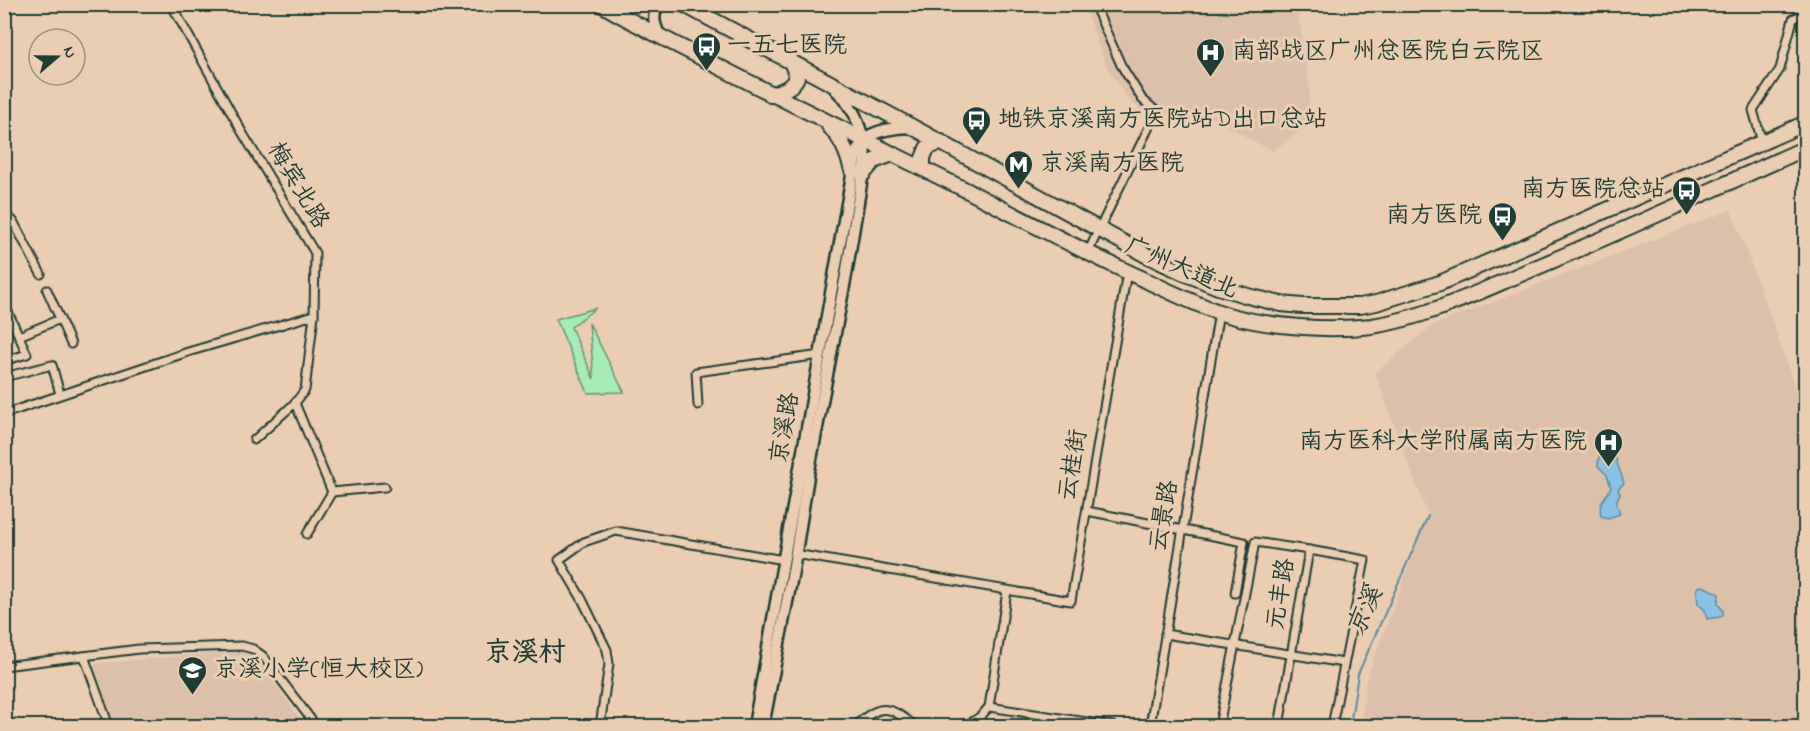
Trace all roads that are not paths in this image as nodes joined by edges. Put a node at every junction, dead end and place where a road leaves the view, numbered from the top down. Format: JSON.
{"nodes":[{"id":1,"x":171,"y":4,"type":"edge"},
{"id":2,"x":601,"y":4,"type":"edge"},
{"id":3,"x":660,"y":4,"type":"edge"},
{"id":4,"x":683,"y":4,"type":"edge"},
{"id":5,"x":1094,"y":4,"type":"edge"},
{"id":6,"x":1806,"y":12,"type":"edge"},
{"id":7,"x":660,"y":37,"type":"junction"},
{"id":8,"x":792,"y":64,"type":"junction"},
{"id":9,"x":826,"y":81,"type":"junction"},
{"id":10,"x":771,"y":94,"type":"junction"},
{"id":11,"x":1156,"y":111,"type":"dead end"},
{"id":12,"x":816,"y":115,"type":"junction"},
{"id":13,"x":1152,"y":121,"type":"dead end"},
{"id":14,"x":1806,"y":123,"type":"edge"},
{"id":15,"x":912,"y":127,"type":"junction"},
{"id":16,"x":864,"y":140,"type":"junction"},
{"id":17,"x":941,"y":142,"type":"junction"},
{"id":18,"x":1762,"y":142,"type":"junction"},
{"id":19,"x":1806,"y":148,"type":"edge"},
{"id":20,"x":892,"y":154,"type":"junction"},
{"id":21,"x":923,"y":169,"type":"junction"},
{"id":22,"x":858,"y":172,"type":"junction"},
{"id":23,"x":4,"y":214,"type":"edge"},
{"id":24,"x":13,"y":221,"type":"junction"},
{"id":25,"x":4,"y":224,"type":"edge"},
{"id":26,"x":1098,"y":229,"type":"junction"},
{"id":27,"x":1088,"y":252,"type":"junction"},
{"id":28,"x":1126,"y":272,"type":"junction"},
{"id":29,"x":41,"y":274,"type":"dead end"},
{"id":30,"x":47,"y":290,"type":"dead end"},
{"id":31,"x":4,"y":303,"type":"edge"},
{"id":32,"x":1219,"y":312,"type":"junction"},
{"id":33,"x":314,"y":315,"type":"junction"},
{"id":34,"x":60,"y":319,"type":"junction"},
{"id":35,"x":19,"y":336,"type":"junction"},
{"id":36,"x":71,"y":344,"type":"dead end"},
{"id":37,"x":821,"y":355,"type":"junction"},
{"id":38,"x":4,"y":361,"type":"edge"},
{"id":39,"x":4,"y":377,"type":"edge"},
{"id":40,"x":60,"y":394,"type":"junction"},
{"id":41,"x":295,"y":403,"type":"junction"},
{"id":42,"x":699,"y":405,"type":"dead end"},
{"id":43,"x":4,"y":414,"type":"edge"},
{"id":44,"x":254,"y":440,"type":"dead end"},
{"id":45,"x":385,"y":487,"type":"dead end"},
{"id":46,"x":332,"y":492,"type":"junction"},
{"id":47,"x":1087,"y":511,"type":"junction"},
{"id":48,"x":1183,"y":531,"type":"junction"},
{"id":49,"x":307,"y":534,"type":"dead end"},
{"id":50,"x":1309,"y":550,"type":"junction"},
{"id":51,"x":795,"y":554,"type":"junction"},
{"id":52,"x":784,"y":560,"type":"junction"},
{"id":53,"x":1007,"y":591,"type":"junction"},
{"id":54,"x":1235,"y":593,"type":"dead end"},
{"id":55,"x":1165,"y":634,"type":"junction"},
{"id":56,"x":1236,"y":646,"type":"junction"},
{"id":57,"x":1291,"y":655,"type":"junction"},
{"id":58,"x":84,"y":656,"type":"junction"},
{"id":59,"x":1344,"y":663,"type":"junction"},
{"id":60,"x":4,"y":666,"type":"edge"},
{"id":61,"x":989,"y":707,"type":"junction"},
{"id":62,"x":109,"y":726,"type":"edge"},
{"id":63,"x":316,"y":726,"type":"edge"},
{"id":64,"x":600,"y":726,"type":"edge"},
{"id":65,"x":754,"y":726,"type":"edge"},
{"id":66,"x":763,"y":726,"type":"edge"},
{"id":67,"x":855,"y":726,"type":"edge"},
{"id":68,"x":915,"y":726,"type":"edge"},
{"id":69,"x":966,"y":726,"type":"edge"},
{"id":70,"x":1113,"y":726,"type":"edge"},
{"id":71,"x":1150,"y":726,"type":"edge"},
{"id":72,"x":1219,"y":726,"type":"edge"},
{"id":73,"x":1280,"y":726,"type":"edge"},
{"id":74,"x":1332,"y":726,"type":"edge"}],
"edges":[{"from":1,"to":33,"type":"street","name":"梅宾北路"},
{"from":2,"to":7,"type":"highway","name":"广州大道北"},
{"from":3,"to":7,"type":"main road"},
{"from":4,"to":8,"type":"highway","name":"广州大道北"},
{"from":5,"to":11,"type":"street"},
{"from":6,"to":18,"type":"street"},
{"from":7,"to":10,"type":"highway","name":"广州大道北"},
{"from":8,"to":9,"type":"highway","name":"广州大道北"},
{"from":8,"to":10,"type":"highway"},
{"from":9,"to":15,"type":"highway","name":"广州大道北"},
{"from":9,"to":16,"type":"main road","name":"京溪路"},
{"from":10,"to":12,"type":"highway","name":"广州大道北"},
{"from":12,"to":16,"type":"highway","name":"广州大道北"},
{"from":12,"to":22,"type":"highway"},
{"from":13,"to":26,"type":"street"},
{"from":14,"to":18,"type":"highway","name":"广州大道北"},
{"from":15,"to":16,"type":"main road"},
{"from":15,"to":17,"type":"highway","name":"广州大道北"},
{"from":16,"to":20,"type":"highway","name":"广州大道北"},
{"from":16,"to":22,"type":"main road","name":"京溪路"},
{"from":17,"to":21,"type":"highway"},
{"from":17,"to":26,"type":"highway","name":"广州大道北"},
{"from":18,"to":26,"type":"highway","name":"广州大道北"},
{"from":19,"to":32,"type":"highway","name":"广州大道北"},
{"from":20,"to":21,"type":"highway","name":"广州大道北"},
{"from":20,"to":22,"type":"highway"},
{"from":21,"to":27,"type":"highway","name":"广州大道北"},
{"from":22,"to":37,"type":"main road","name":"京溪路"},
{"from":22,"to":51,"type":"main road","name":"京溪路"},
{"from":23,"to":24,"type":"street"},
{"from":24,"to":25,"type":"street"},
{"from":24,"to":29,"type":"street"},
{"from":26,"to":27,"type":"street"},
{"from":27,"to":28,"type":"highway","name":"广州大道北"},
{"from":28,"to":32,"type":"highway","name":"广州大道北"},
{"from":28,"to":47,"type":"street","name":"云桂街"},
{"from":30,"to":34,"type":"street"},
{"from":31,"to":35,"type":"street"},
{"from":32,"to":48,"type":"street","name":"云景路"},
{"from":33,"to":40,"type":"street"},
{"from":33,"to":41,"type":"street","name":"梅宾北路"},
{"from":34,"to":35,"type":"street"},
{"from":34,"to":36,"type":"street"},
{"from":35,"to":38,"type":"street"},
{"from":37,"to":42,"type":"street"},
{"from":37,"to":52,"type":"main road","name":"京溪路"},
{"from":39,"to":40,"type":"street"},
{"from":40,"to":43,"type":"street"},
{"from":41,"to":44,"type":"street"},
{"from":41,"to":46,"type":"street"},
{"from":45,"to":46,"type":"street"},
{"from":46,"to":49,"type":"street"},
{"from":47,"to":48,"type":"street"},
{"from":47,"to":53,"type":"street","name":"云桂街"},
{"from":48,"to":54,"type":"street"},
{"from":48,"to":55,"type":"street","name":"云景路"},
{"from":50,"to":56,"type":"street"},
{"from":50,"to":57,"type":"street","name":"元丰路"},
{"from":50,"to":59,"type":"street","name":"元丰路"},
{"from":51,"to":53,"type":"street","name":"云桂街"},
{"from":51,"to":66,"type":"main road","name":"京溪路"},
{"from":52,"to":64,"type":"street"},
{"from":52,"to":65,"type":"main road","name":"京溪路"},
{"from":53,"to":61,"type":"street"},
{"from":55,"to":56,"type":"street"},
{"from":55,"to":71,"type":"street","name":"云景路"},
{"from":56,"to":57,"type":"street"},
{"from":56,"to":72,"type":"street"},
{"from":57,"to":59,"type":"street"},
{"from":57,"to":73,"type":"street","name":"元丰路"},
{"from":58,"to":60,"type":"street"},
{"from":58,"to":62,"type":"street"},
{"from":58,"to":63,"type":"street"},
{"from":59,"to":74,"type":"street","name":"元丰路"},
{"from":61,"to":69,"type":"street"},
{"from":61,"to":70,"type":"street"},
{"from":67,"to":68,"type":"street"}]}
